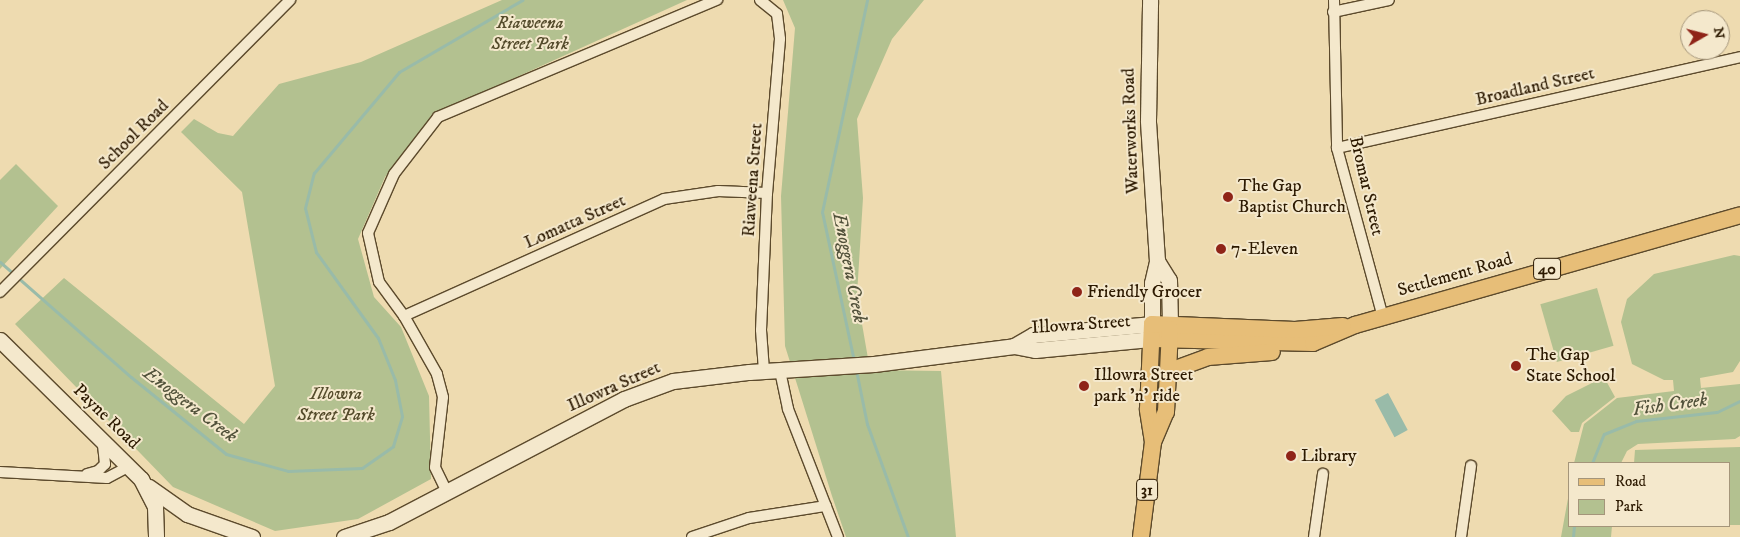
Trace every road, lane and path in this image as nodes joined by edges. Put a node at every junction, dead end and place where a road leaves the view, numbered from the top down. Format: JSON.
{"nodes":[{"id":1,"x":290,"y":0,"type":"edge"},
{"id":2,"x":717,"y":0,"type":"edge"},
{"id":3,"x":760,"y":0,"type":"edge"},
{"id":4,"x":1150,"y":0,"type":"edge"},
{"id":5,"x":1334,"y":0,"type":"edge"},
{"id":6,"x":1389,"y":0,"type":"edge"},
{"id":7,"x":1333,"y":12,"type":"junction"},
{"id":8,"x":1740,"y":57,"type":"edge"},
{"id":9,"x":1337,"y":148,"type":"junction"},
{"id":10,"x":767,"y":194,"type":"junction"},
{"id":11,"x":1740,"y":215,"type":"edge"},
{"id":12,"x":1157,"y":261,"type":"junction"},
{"id":13,"x":1,"y":291,"type":"edge"},
{"id":14,"x":404,"y":316,"type":"junction"},
{"id":15,"x":1383,"y":317,"type":"junction"},
{"id":16,"x":1355,"y":325,"type":"junction"},
{"id":17,"x":1152,"y":331,"type":"junction"},
{"id":18,"x":1170,"y":331,"type":"junction"},
{"id":19,"x":0,"y":340,"type":"edge"},
{"id":20,"x":1313,"y":343,"type":"junction"},
{"id":21,"x":764,"y":371,"type":"junction"},
{"id":22,"x":780,"y":371,"type":"junction"},
{"id":23,"x":1170,"y":371,"type":"junction"},
{"id":24,"x":102,"y":439,"type":"junction"},
{"id":25,"x":1153,"y":442,"type":"junction"},
{"id":26,"x":130,"y":466,"type":"junction"},
{"id":27,"x":1471,"y":466,"type":"dead end"},
{"id":28,"x":0,"y":472,"type":"edge"},
{"id":29,"x":83,"y":474,"type":"junction"},
{"id":30,"x":1323,"y":474,"type":"dead end"},
{"id":31,"x":141,"y":479,"type":"junction"},
{"id":32,"x":446,"y":490,"type":"junction"},
{"id":33,"x":826,"y":506,"type":"junction"},
{"id":34,"x":156,"y":537,"type":"edge"},
{"id":35,"x":252,"y":537,"type":"edge"},
{"id":36,"x":344,"y":537,"type":"edge"},
{"id":37,"x":692,"y":537,"type":"edge"},
{"id":38,"x":838,"y":537,"type":"edge"},
{"id":39,"x":1141,"y":537,"type":"edge"},
{"id":40,"x":1314,"y":537,"type":"edge"},
{"id":41,"x":1461,"y":537,"type":"edge"}],
"edges":[{"from":1,"to":13,"type":"street","name":"School Road"},
{"from":2,"to":14,"type":"street"},
{"from":3,"to":10,"type":"street","name":"Riaweena Street"},
{"from":4,"to":12,"type":"street","name":"Waterworks Road","number":"31"},
{"from":5,"to":7,"type":"street","name":"Bromar Street"},
{"from":6,"to":7,"type":"street"},
{"from":7,"to":9,"type":"street","name":"Bromar Street"},
{"from":8,"to":9,"type":"street","name":"Broadland Street"},
{"from":9,"to":15,"type":"street","name":"Bromar Street"},
{"from":10,"to":14,"type":"street","name":"Lomatta Street"},
{"from":10,"to":21,"type":"street","name":"Riaweena Street"},
{"from":11,"to":15,"type":"main road","name":"Settlement Road","number":"40"},
{"from":12,"to":17,"type":"street","name":"Waterworks Road","number":"31"},
{"from":12,"to":18,"type":"street","name":"Waterworks Road","number":"31"},
{"from":14,"to":32,"type":"street"},
{"from":15,"to":16,"type":"main road","name":"Settlement Road","number":"40"},
{"from":16,"to":18,"type":"main road","name":"Settlement Road","number":"40"},
{"from":16,"to":20,"type":"main road","name":"Settlement Road","number":"40"},
{"from":17,"to":18,"type":"main road","name":"Settlement Road","number":"40"},
{"from":17,"to":22,"type":"street","name":"Illowra Street"},
{"from":17,"to":25,"type":"main road","name":"Waterworks Road","number":"31"},
{"from":18,"to":20,"type":"main road","name":"Settlement Road","number":"40"},
{"from":18,"to":23,"type":"main road","name":"Waterworks Road","number":"31"},
{"from":19,"to":24,"type":"street","name":"Payne Road"},
{"from":20,"to":23,"type":"main road"},
{"from":21,"to":22,"type":"street","name":"Illowra Street"},
{"from":21,"to":32,"type":"street","name":"Illowra Street"},
{"from":22,"to":33,"type":"street"},
{"from":23,"to":25,"type":"main road","name":"Waterworks Road","number":"31"},
{"from":24,"to":26,"type":"street","name":"Payne Road"},
{"from":24,"to":29,"type":"street"},
{"from":25,"to":39,"type":"main road","name":"Waterworks Road","number":"31"},
{"from":26,"to":29,"type":"street"},
{"from":26,"to":31,"type":"street","name":"Payne Road"},
{"from":27,"to":41,"type":"street"},
{"from":28,"to":29,"type":"street"},
{"from":30,"to":40,"type":"street"},
{"from":31,"to":34,"type":"street","name":"Payne Road"},
{"from":31,"to":35,"type":"street"},
{"from":32,"to":36,"type":"street","name":"Illowra Street"},
{"from":33,"to":37,"type":"street"},
{"from":33,"to":38,"type":"street"}]}
